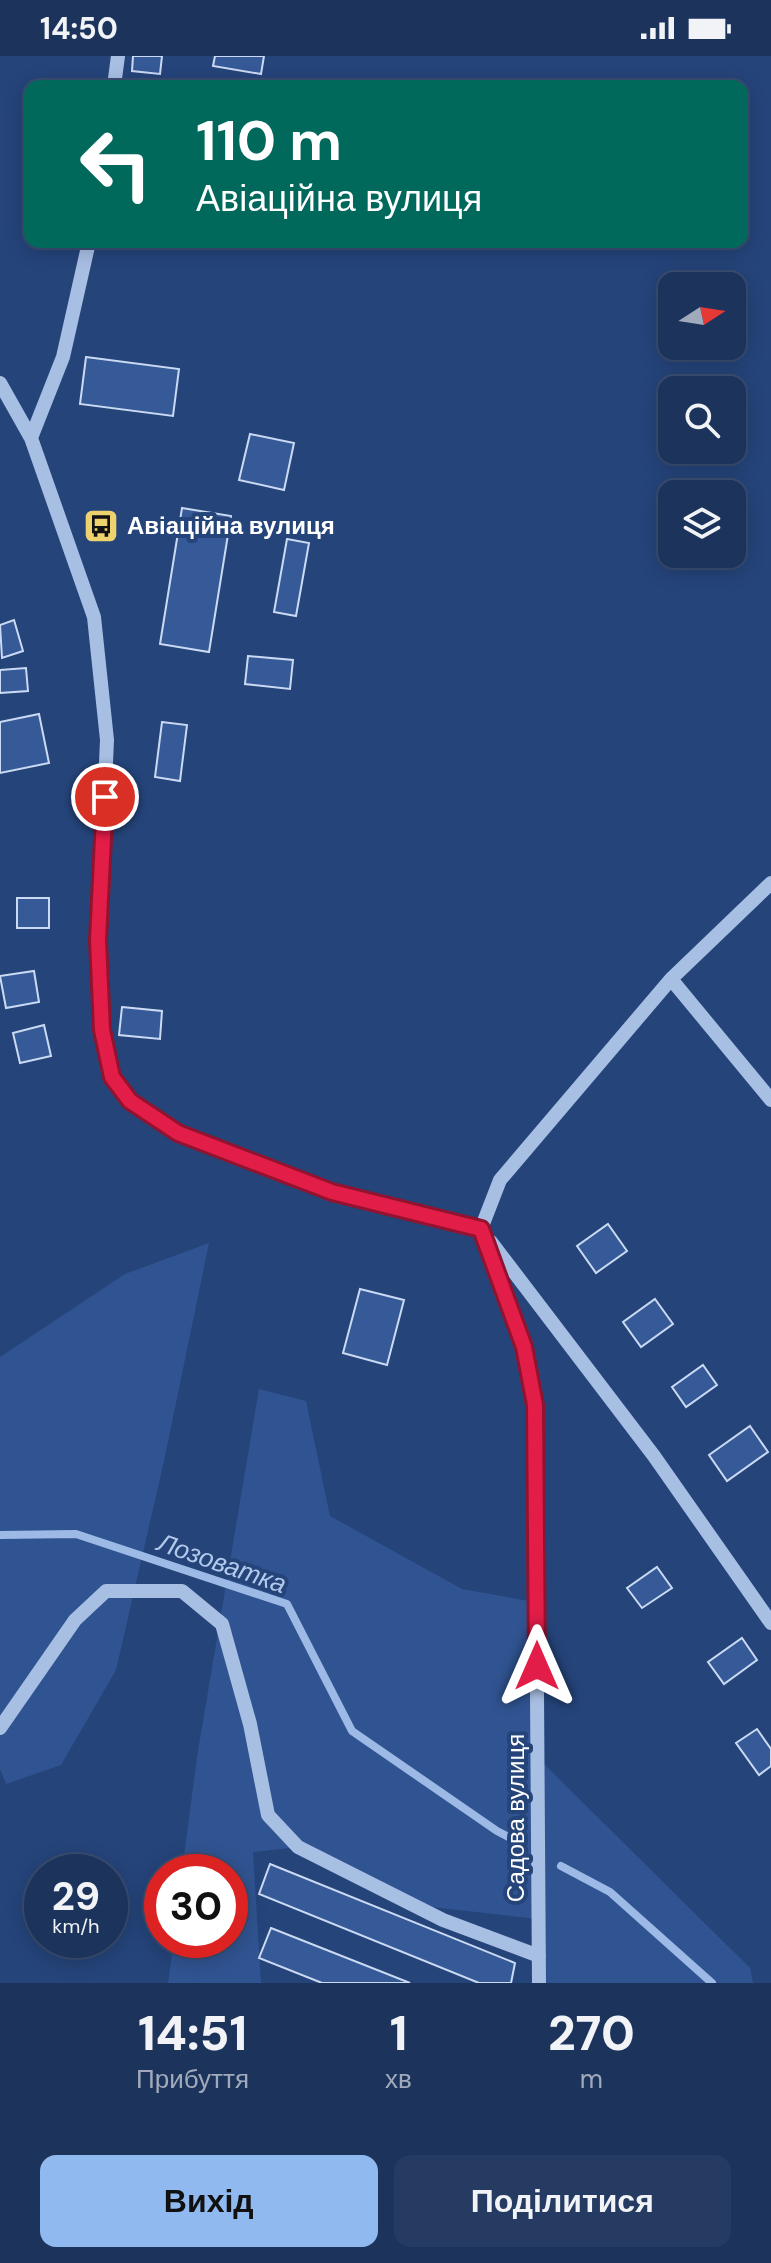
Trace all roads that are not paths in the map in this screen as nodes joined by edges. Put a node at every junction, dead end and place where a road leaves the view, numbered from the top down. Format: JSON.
{"nodes":[{"id":1,"x":118,"y":56,"type":"edge"},
{"id":2,"x":115,"y":80,"type":"edge"},
{"id":3,"x":88,"y":248,"type":"edge"},
{"id":4,"x":0,"y":383,"type":"edge"},
{"id":5,"x":31,"y":438,"type":"junction"},
{"id":6,"x":771,"y":883,"type":"edge"},
{"id":7,"x":671,"y":979,"type":"junction"},
{"id":8,"x":771,"y":1100,"type":"edge"},
{"id":9,"x":481,"y":1229,"type":"junction"},
{"id":10,"x":771,"y":1623,"type":"edge"},
{"id":11,"x":0,"y":1728,"type":"edge"},
{"id":12,"x":539,"y":1956,"type":"junction"},
{"id":13,"x":539,"y":1983,"type":"edge"}],
"edges":[{"from":1,"to":2,"type":"street"},
{"from":3,"to":5,"type":"street"},
{"from":4,"to":5,"type":"street"},
{"from":5,"to":9,"type":"street"},
{"from":6,"to":7,"type":"street"},
{"from":7,"to":8,"type":"street"},
{"from":7,"to":9,"type":"street"},
{"from":9,"to":10,"type":"street"},
{"from":9,"to":12,"type":"street","name":"Садова вулиця"},
{"from":11,"to":12,"type":"street"},
{"from":12,"to":13,"type":"street","name":"Садова вулиця"}]}
